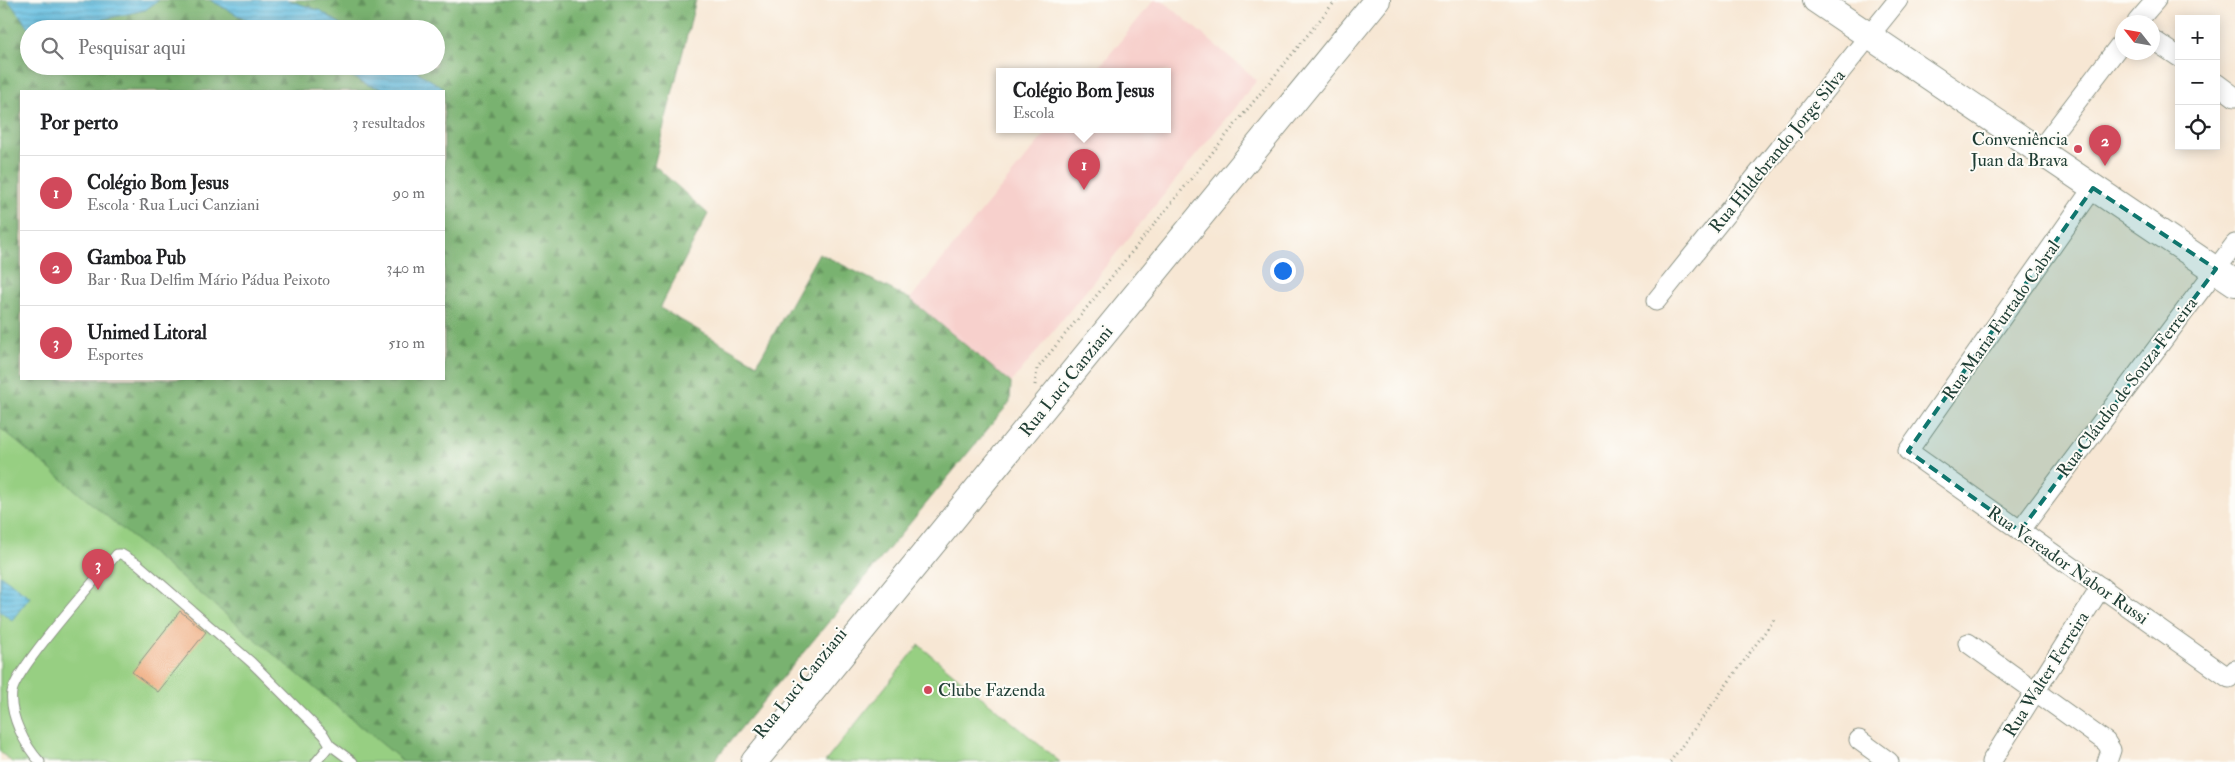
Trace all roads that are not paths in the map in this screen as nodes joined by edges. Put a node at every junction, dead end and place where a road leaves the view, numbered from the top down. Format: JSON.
{"nodes":[{"id":1,"x":1358,"y":0,"type":"edge"},
{"id":2,"x":1377,"y":0,"type":"edge"},
{"id":3,"x":1816,"y":0,"type":"edge"},
{"id":4,"x":1898,"y":0,"type":"edge"},
{"id":5,"x":2156,"y":0,"type":"edge"},
{"id":6,"x":2143,"y":15,"type":"edge"},
{"id":7,"x":1868,"y":38,"type":"junction"},
{"id":8,"x":2160,"y":44,"type":"edge"},
{"id":9,"x":2115,"y":51,"type":"edge"},
{"id":10,"x":2175,"y":54,"type":"edge"},
{"id":11,"x":2220,"y":86,"type":"edge"},
{"id":12,"x":2235,"y":96,"type":"edge"},
{"id":13,"x":2039,"y":151,"type":"junction"},
{"id":14,"x":2093,"y":188,"type":"junction"},
{"id":15,"x":2235,"y":244,"type":"edge"},
{"id":16,"x":2225,"y":276,"type":"edge"},
{"id":17,"x":1656,"y":301,"type":"dead end"},
{"id":18,"x":1908,"y":451,"type":"joint"},
{"id":19,"x":2020,"y":531,"type":"junction"},
{"id":20,"x":2101,"y":587,"type":"junction"},
{"id":21,"x":1968,"y":643,"type":"dead end"},
{"id":22,"x":2232,"y":674,"type":"edge"},
{"id":23,"x":2034,"y":690,"type":"junction"},
{"id":24,"x":1859,"y":740,"type":"dead end"},
{"id":25,"x":330,"y":745,"type":"junction"},
{"id":26,"x":1883,"y":760,"type":"edge"},
{"id":27,"x":744,"y":761,"type":"edge"},
{"id":28,"x":40,"y":762,"type":"edge"},
{"id":29,"x":316,"y":762,"type":"edge"},
{"id":30,"x":353,"y":762,"type":"edge"},
{"id":31,"x":1992,"y":762,"type":"edge"},
{"id":32,"x":2107,"y":762,"type":"edge"}],
"edges":[{"from":1,"to":27,"type":"main road","name":"Rua Luci Canziani"},
{"from":2,"to":27,"type":"main road","name":"Rua Luci Canziani"},
{"from":3,"to":7,"type":"main road"},
{"from":4,"to":7,"type":"street","name":"Rua Hildebrando Jorge Silva"},
{"from":5,"to":6,"type":"street"},
{"from":7,"to":13,"type":"main road"},
{"from":7,"to":17,"type":"street","name":"Rua Hildebrando Jorge Silva"},
{"from":8,"to":10,"type":"street"},
{"from":9,"to":13,"type":"street"},
{"from":11,"to":12,"type":"street"},
{"from":13,"to":14,"type":"main road"},
{"from":14,"to":16,"type":"main road"},
{"from":14,"to":18,"type":"street","name":"Rua Maria Furtado Cabral"},
{"from":15,"to":16,"type":"street","name":"Rua Cláudio de Souza Ferreira"},
{"from":16,"to":19,"type":"street","name":"Rua Cláudio de Souza Ferreira"},
{"from":18,"to":19,"type":"street","name":"Rua Vereador Nabor Russi"},
{"from":19,"to":20,"type":"street","name":"Rua Vereador Nabor Russi"},
{"from":20,"to":22,"type":"street","name":"Rua Vereador Nabor Russi"},
{"from":20,"to":23,"type":"street","name":"Rua Walter Ferreira"},
{"from":21,"to":23,"type":"street"},
{"from":23,"to":31,"type":"street","name":"Rua Walter Ferreira"},
{"from":23,"to":32,"type":"street"},
{"from":24,"to":26,"type":"street"},
{"from":25,"to":28,"type":"lane"},
{"from":25,"to":29,"type":"lane"},
{"from":25,"to":30,"type":"lane"}]}
